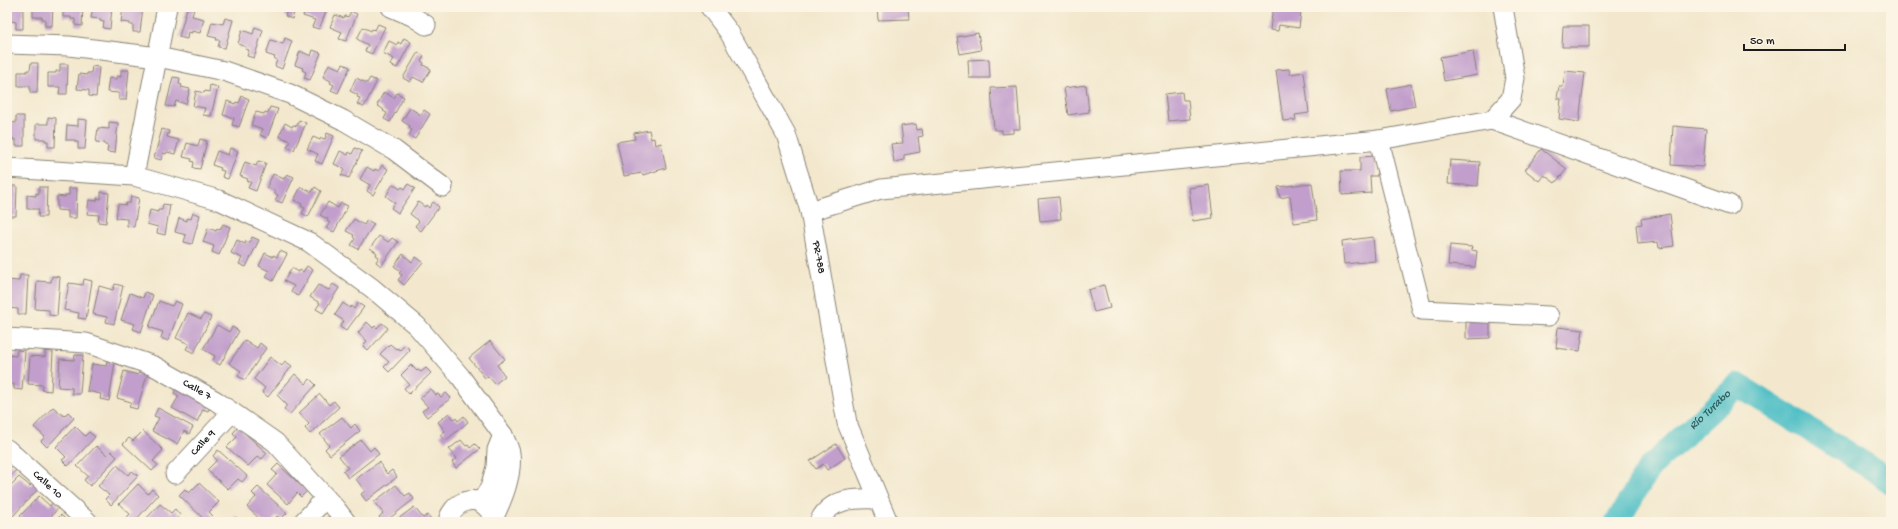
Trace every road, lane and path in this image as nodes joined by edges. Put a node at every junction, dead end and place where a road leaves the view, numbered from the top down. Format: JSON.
{"nodes":[{"id":1,"x":167,"y":7,"type":"edge"},
{"id":2,"x":391,"y":7,"type":"edge"},
{"id":3,"x":710,"y":7,"type":"edge"},
{"id":4,"x":1503,"y":7,"type":"edge"},
{"id":5,"x":426,"y":25,"type":"dead end"},
{"id":6,"x":7,"y":44,"type":"edge"},
{"id":7,"x":158,"y":57,"type":"junction"},
{"id":8,"x":1492,"y":120,"type":"junction"},
{"id":9,"x":1379,"y":140,"type":"junction"},
{"id":10,"x":7,"y":168,"type":"edge"},
{"id":11,"x":134,"y":176,"type":"junction"},
{"id":12,"x":443,"y":187,"type":"dead end"},
{"id":13,"x":1730,"y":205,"type":"dead end"},
{"id":14,"x":810,"y":212,"type":"junction"},
{"id":15,"x":1549,"y":316,"type":"dead end"},
{"id":16,"x":7,"y":338,"type":"edge"},
{"id":17,"x":232,"y":412,"type":"junction"},
{"id":18,"x":7,"y":449,"type":"edge"},
{"id":19,"x":503,"y":468,"type":"junction"},
{"id":20,"x":174,"y":474,"type":"dead end"},
{"id":21,"x":326,"y":498,"type":"junction"},
{"id":22,"x":878,"y":499,"type":"junction"},
{"id":23,"x":481,"y":502,"type":"junction"},
{"id":24,"x":493,"y":521,"type":"edge"},
{"id":25,"x":88,"y":522,"type":"edge"},
{"id":26,"x":303,"y":522,"type":"edge"},
{"id":27,"x":346,"y":522,"type":"edge"},
{"id":28,"x":448,"y":522,"type":"edge"},
{"id":29,"x":819,"y":522,"type":"edge"},
{"id":30,"x":888,"y":522,"type":"edge"}],
"edges":[{"from":1,"to":7,"type":"street"},
{"from":2,"to":5,"type":"street"},
{"from":3,"to":14,"type":"street","name":"PR-788","number":"PR-788"},
{"from":4,"to":8,"type":"street"},
{"from":6,"to":7,"type":"street"},
{"from":7,"to":11,"type":"street"},
{"from":7,"to":12,"type":"street"},
{"from":8,"to":9,"type":"street"},
{"from":8,"to":13,"type":"street"},
{"from":9,"to":14,"type":"street"},
{"from":9,"to":15,"type":"street"},
{"from":10,"to":11,"type":"street"},
{"from":11,"to":19,"type":"street"},
{"from":14,"to":22,"type":"street","name":"PR-788","number":"PR-788"},
{"from":16,"to":17,"type":"street","name":"Calle 7"},
{"from":17,"to":20,"type":"street","name":"Calle 9"},
{"from":17,"to":21,"type":"street","name":"Calle 7"},
{"from":18,"to":25,"type":"street","name":"Calle 10"},
{"from":19,"to":23,"type":"street"},
{"from":19,"to":24,"type":"street"},
{"from":21,"to":26,"type":"street"},
{"from":21,"to":27,"type":"street","name":"Calle 7"},
{"from":22,"to":29,"type":"street"},
{"from":22,"to":30,"type":"street","name":"PR-788","number":"PR-788"},
{"from":23,"to":24,"type":"street"},
{"from":23,"to":28,"type":"street"}]}
